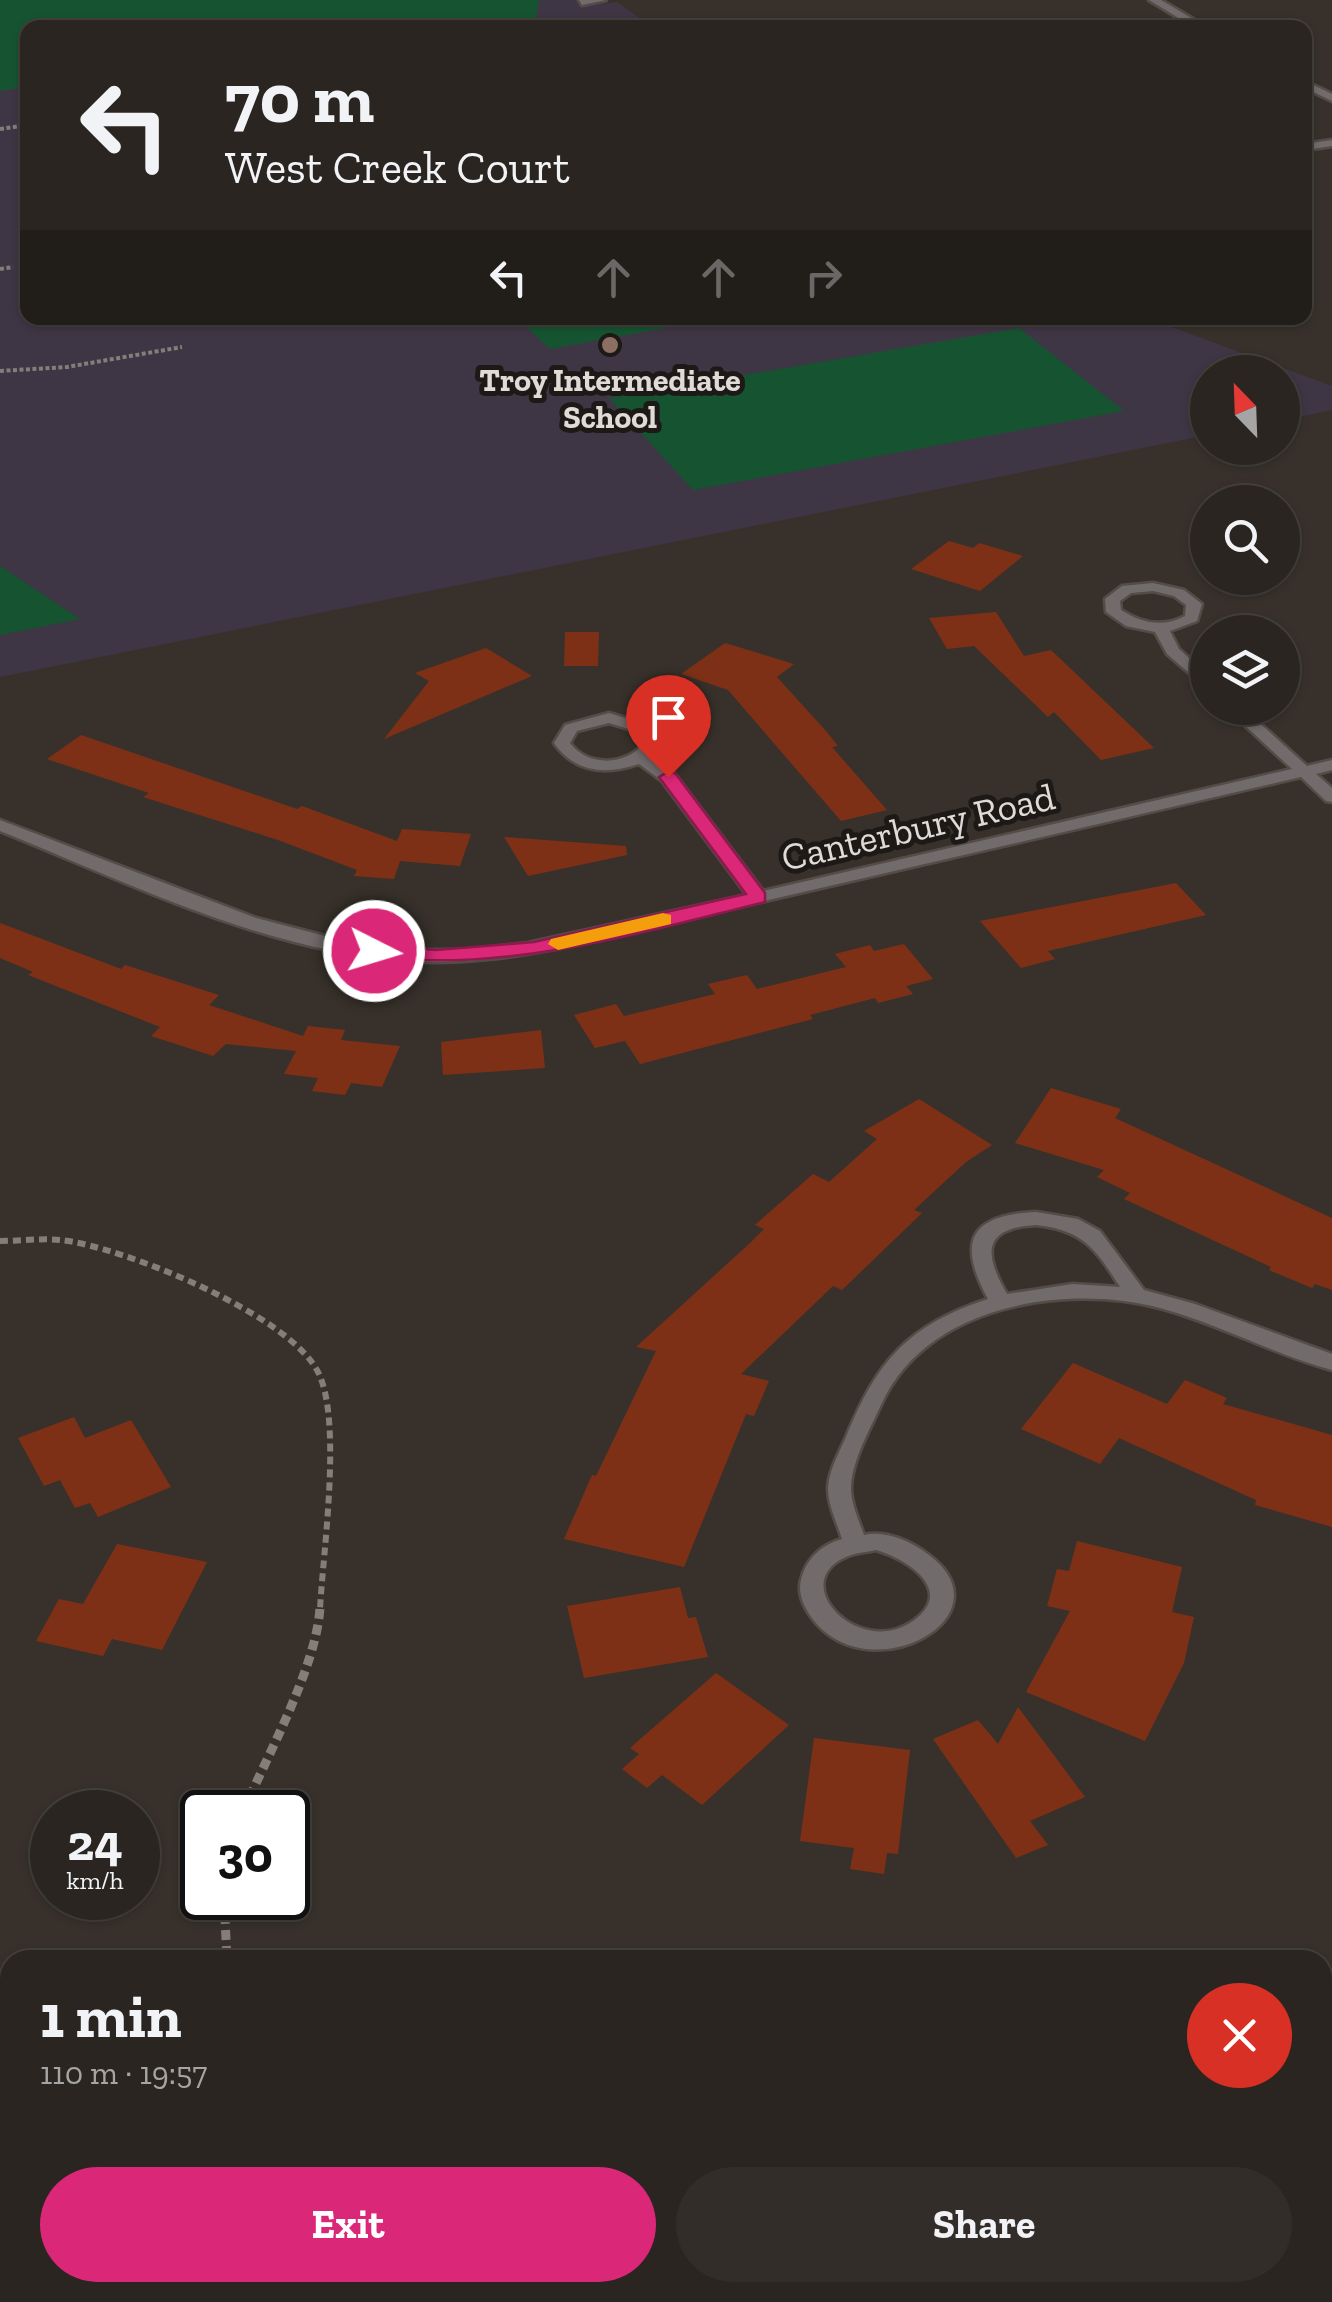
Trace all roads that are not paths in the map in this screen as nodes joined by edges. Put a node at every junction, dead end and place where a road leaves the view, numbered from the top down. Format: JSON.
{"nodes":[{"id":1,"x":601,"y":0,"type":"edge"},
{"id":2,"x":1154,"y":0,"type":"edge"},
{"id":3,"x":582,"y":2,"type":"edge"},
{"id":4,"x":1189,"y":20,"type":"edge"},
{"id":5,"x":1160,"y":627,"type":"junction"},
{"id":6,"x":1190,"y":668,"type":"edge"},
{"id":7,"x":1253,"y":725,"type":"edge"},
{"id":8,"x":640,"y":758,"type":"junction"},
{"id":9,"x":1332,"y":765,"type":"edge"},
{"id":10,"x":1304,"y":771,"type":"junction"},
{"id":11,"x":1332,"y":796,"type":"edge"},
{"id":12,"x":0,"y":825,"type":"edge"},
{"id":13,"x":758,"y":898,"type":"junction"},
{"id":14,"x":1138,"y":1296,"type":"junction"},
{"id":15,"x":1001,"y":1303,"type":"junction"},
{"id":16,"x":1332,"y":1362,"type":"edge"},
{"id":17,"x":854,"y":1542,"type":"junction"}],
"edges":[{"from":1,"to":3,"type":"street"},
{"from":2,"to":4,"type":"street"},
{"from":5,"to":5,"type":"street"},
{"from":5,"to":6,"type":"street"},
{"from":7,"to":10,"type":"street"},
{"from":8,"to":8,"type":"street"},
{"from":8,"to":13,"type":"street"},
{"from":9,"to":10,"type":"street","name":"Canterbury Road"},
{"from":10,"to":11,"type":"street"},
{"from":10,"to":13,"type":"street","name":"Canterbury Road"},
{"from":12,"to":13,"type":"street","name":"Canterbury Road"},
{"from":14,"to":15,"type":"street"},
{"from":14,"to":15,"type":"street"},
{"from":14,"to":16,"type":"street"},
{"from":15,"to":17,"type":"street"},
{"from":17,"to":17,"type":"street"}]}
